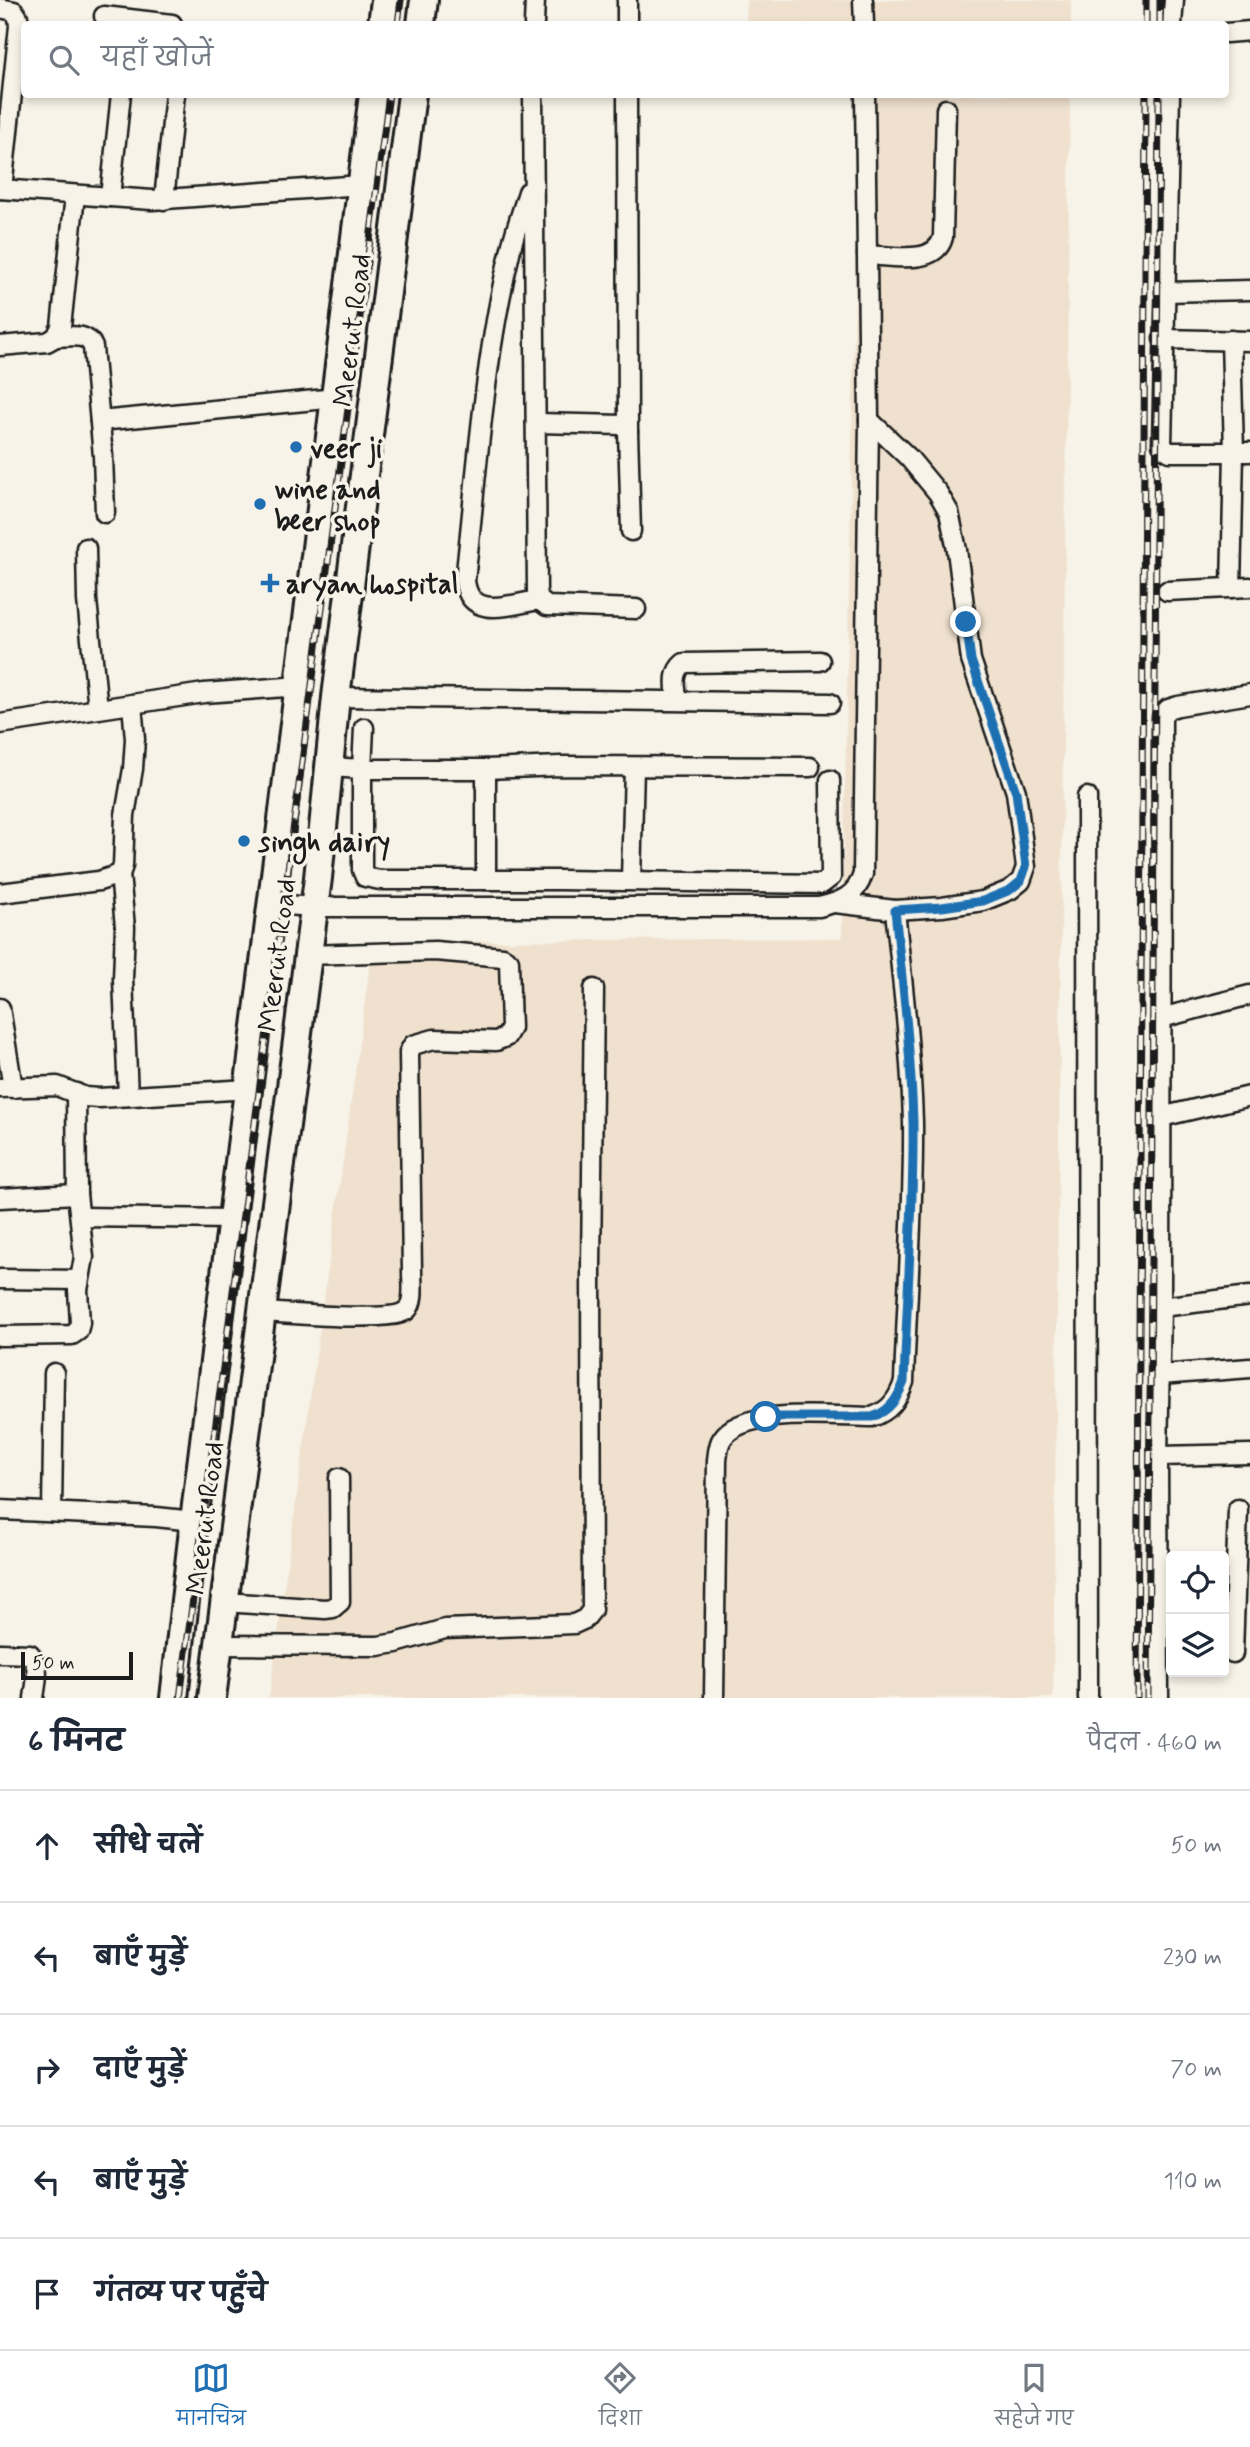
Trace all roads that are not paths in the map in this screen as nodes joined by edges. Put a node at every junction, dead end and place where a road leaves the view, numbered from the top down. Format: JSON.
{"nodes":[{"id":1,"x":385,"y":0,"type":"edge"},
{"id":2,"x":424,"y":0,"type":"edge"},
{"id":3,"x":535,"y":0,"type":"edge"},
{"id":4,"x":627,"y":0,"type":"edge"},
{"id":5,"x":863,"y":0,"type":"edge"},
{"id":6,"x":1174,"y":0,"type":"edge"},
{"id":7,"x":0,"y":8,"type":"edge"},
{"id":8,"x":104,"y":16,"type":"dead end"},
{"id":9,"x":124,"y":21,"type":"edge"},
{"id":10,"x":382,"y":21,"type":"edge"},
{"id":11,"x":421,"y":21,"type":"edge"},
{"id":12,"x":534,"y":21,"type":"edge"},
{"id":13,"x":627,"y":21,"type":"edge"},
{"id":14,"x":864,"y":21,"type":"edge"},
{"id":15,"x":1172,"y":21,"type":"edge"},
{"id":16,"x":1250,"y":31,"type":"edge"},
{"id":17,"x":1229,"y":33,"type":"edge"},
{"id":18,"x":121,"y":98,"type":"edge"},
{"id":19,"x":176,"y":98,"type":"edge"},
{"id":20,"x":373,"y":98,"type":"edge"},
{"id":21,"x":411,"y":98,"type":"edge"},
{"id":22,"x":533,"y":98,"type":"edge"},
{"id":23,"x":627,"y":98,"type":"edge"},
{"id":24,"x":865,"y":98,"type":"edge"},
{"id":25,"x":1170,"y":98,"type":"edge"},
{"id":26,"x":946,"y":109,"type":"dead end"},
{"id":27,"x":534,"y":175,"type":"junction"},
{"id":28,"x":362,"y":184,"type":"junction"},
{"id":29,"x":1,"y":189,"type":"edge"},
{"id":30,"x":75,"y":195,"type":"junction"},
{"id":31,"x":110,"y":197,"type":"junction"},
{"id":32,"x":164,"y":200,"type":"junction"},
{"id":33,"x":867,"y":255,"type":"junction"},
{"id":34,"x":1250,"y":290,"type":"edge"},
{"id":35,"x":1165,"y":292,"type":"junction"},
{"id":36,"x":56,"y":337,"type":"junction"},
{"id":37,"x":1163,"y":339,"type":"junction"},
{"id":38,"x":1231,"y":341,"type":"junction"},
{"id":39,"x":1250,"y":341,"type":"edge"},
{"id":40,"x":0,"y":346,"type":"edge"},
{"id":41,"x":336,"y":398,"type":"junction"},
{"id":42,"x":869,"y":420,"type":"junction"},
{"id":43,"x":100,"y":421,"type":"junction"},
{"id":44,"x":536,"y":423,"type":"junction"},
{"id":45,"x":628,"y":431,"type":"junction"},
{"id":46,"x":1242,"y":452,"type":"edge"},
{"id":47,"x":105,"y":513,"type":"dead end"},
{"id":48,"x":631,"y":531,"type":"dead end"},
{"id":49,"x":86,"y":548,"type":"dead end"},
{"id":50,"x":1250,"y":587,"type":"edge"},
{"id":51,"x":1231,"y":588,"type":"junction"},
{"id":52,"x":1167,"y":591,"type":"dead end"},
{"id":53,"x":539,"y":600,"type":"junction"},
{"id":54,"x":636,"y":609,"type":"dead end"},
{"id":55,"x":820,"y":661,"type":"dead end"},
{"id":56,"x":300,"y":687,"type":"junction"},
{"id":57,"x":1250,"y":694,"type":"edge"},
{"id":58,"x":336,"y":697,"type":"junction"},
{"id":59,"x":677,"y":700,"type":"junction"},
{"id":60,"x":830,"y":703,"type":"dead end"},
{"id":61,"x":132,"y":704,"type":"junction"},
{"id":62,"x":98,"y":709,"type":"junction"},
{"id":63,"x":0,"y":724,"type":"edge"},
{"id":64,"x":364,"y":728,"type":"dead end"},
{"id":65,"x":329,"y":767,"type":"junction"},
{"id":66,"x":634,"y":767,"type":"junction"},
{"id":67,"x":810,"y":767,"type":"dead end"},
{"id":68,"x":362,"y":769,"type":"junction"},
{"id":69,"x":486,"y":769,"type":"junction"},
{"id":70,"x":830,"y":780,"type":"dead end"},
{"id":71,"x":1087,"y":797,"type":"dead end"},
{"id":72,"x":120,"y":874,"type":"junction"},
{"id":73,"x":486,"y":880,"type":"junction"},
{"id":74,"x":631,"y":880,"type":"junction"},
{"id":75,"x":0,"y":893,"type":"edge"},
{"id":76,"x":272,"y":904,"type":"junction"},
{"id":77,"x":835,"y":904,"type":"junction"},
{"id":78,"x":314,"y":907,"type":"junction"},
{"id":79,"x":895,"y":910,"type":"junction"},
{"id":80,"x":309,"y":955,"type":"junction"},
{"id":81,"x":594,"y":989,"type":"dead end"},
{"id":82,"x":1250,"y":995,"type":"edge"},
{"id":83,"x":0,"y":1008,"type":"edge"},
{"id":84,"x":1161,"y":1018,"type":"junction"},
{"id":85,"x":6,"y":1088,"type":"edge"},
{"id":86,"x":249,"y":1089,"type":"junction"},
{"id":87,"x":76,"y":1093,"type":"junction"},
{"id":88,"x":128,"y":1096,"type":"junction"},
{"id":89,"x":1250,"y":1096,"type":"edge"},
{"id":90,"x":1161,"y":1117,"type":"junction"},
{"id":91,"x":77,"y":1194,"type":"junction"},
{"id":92,"x":0,"y":1198,"type":"edge"},
{"id":93,"x":80,"y":1217,"type":"junction"},
{"id":94,"x":232,"y":1219,"type":"junction"},
{"id":95,"x":0,"y":1279,"type":"edge"},
{"id":96,"x":79,"y":1280,"type":"junction"},
{"id":97,"x":1250,"y":1296,"type":"edge"},
{"id":98,"x":1161,"y":1307,"type":"junction"},
{"id":99,"x":263,"y":1312,"type":"junction"},
{"id":100,"x":0,"y":1336,"type":"edge"},
{"id":101,"x":1250,"y":1368,"type":"edge"},
{"id":102,"x":54,"y":1373,"type":"dead end"},
{"id":103,"x":1160,"y":1375,"type":"junction"},
{"id":104,"x":1250,"y":1454,"type":"edge"},
{"id":105,"x":1158,"y":1457,"type":"junction"},
{"id":106,"x":339,"y":1478,"type":"dead end"},
{"id":107,"x":1238,"y":1509,"type":"dead end"},
{"id":108,"x":0,"y":1510,"type":"edge"},
{"id":109,"x":52,"y":1512,"type":"junction"},
{"id":110,"x":194,"y":1521,"type":"junction"},
{"id":111,"x":225,"y":1602,"type":"junction"},
{"id":112,"x":220,"y":1645,"type":"junction"},
{"id":113,"x":1165,"y":1652,"type":"edge"},
{"id":114,"x":0,"y":1653,"type":"edge"},
{"id":115,"x":1236,"y":1653,"type":"edge"},
{"id":116,"x":34,"y":1698,"type":"edge"},
{"id":117,"x":174,"y":1698,"type":"edge"},
{"id":118,"x":212,"y":1698,"type":"edge"},
{"id":119,"x":714,"y":1698,"type":"edge"},
{"id":120,"x":1088,"y":1698,"type":"edge"},
{"id":121,"x":1159,"y":1698,"type":"edge"}],
"edges":[{"from":1,"to":10,"type":"highway"},
{"from":2,"to":11,"type":"highway"},
{"from":3,"to":12,"type":"street"},
{"from":4,"to":13,"type":"street"},
{"from":5,"to":14,"type":"street"},
{"from":6,"to":15,"type":"street"},
{"from":7,"to":29,"type":"street"},
{"from":8,"to":9,"type":"street"},
{"from":16,"to":17,"type":"street"},
{"from":18,"to":31,"type":"street"},
{"from":19,"to":32,"type":"street"},
{"from":20,"to":28,"type":"highway","name":"Meerut Road"},
{"from":21,"to":58,"type":"highway","name":"Meerut Road"},
{"from":22,"to":27,"type":"street"},
{"from":23,"to":45,"type":"street"},
{"from":24,"to":33,"type":"street"},
{"from":25,"to":35,"type":"street"},
{"from":26,"to":33,"type":"street"},
{"from":27,"to":44,"type":"street"},
{"from":27,"to":53,"type":"street"},
{"from":28,"to":32,"type":"street"},
{"from":28,"to":41,"type":"highway","name":"Meerut Road"},
{"from":29,"to":30,"type":"street"},
{"from":30,"to":31,"type":"street"},
{"from":30,"to":36,"type":"street"},
{"from":31,"to":32,"type":"street"},
{"from":33,"to":42,"type":"street"},
{"from":34,"to":35,"type":"street"},
{"from":35,"to":37,"type":"street"},
{"from":36,"to":40,"type":"street"},
{"from":36,"to":43,"type":"street"},
{"from":37,"to":38,"type":"street"},
{"from":37,"to":46,"type":"street"},
{"from":38,"to":39,"type":"street"},
{"from":38,"to":46,"type":"street"},
{"from":41,"to":43,"type":"street"},
{"from":41,"to":56,"type":"highway","name":"Meerut Road"},
{"from":42,"to":77,"type":"street"},
{"from":42,"to":79,"type":"street"},
{"from":43,"to":47,"type":"street"},
{"from":44,"to":45,"type":"street"},
{"from":44,"to":53,"type":"street"},
{"from":45,"to":48,"type":"street"},
{"from":46,"to":51,"type":"street"},
{"from":49,"to":62,"type":"street"},
{"from":50,"to":51,"type":"street"},
{"from":51,"to":52,"type":"street"},
{"from":53,"to":54,"type":"street"},
{"from":55,"to":59,"type":"street"},
{"from":56,"to":61,"type":"street"},
{"from":56,"to":76,"type":"highway","name":"Meerut Road"},
{"from":57,"to":84,"type":"street"},
{"from":58,"to":59,"type":"street"},
{"from":58,"to":65,"type":"highway","name":"Meerut Road"},
{"from":59,"to":60,"type":"street"},
{"from":61,"to":62,"type":"street"},
{"from":61,"to":72,"type":"street"},
{"from":62,"to":63,"type":"street"},
{"from":64,"to":68,"type":"street"},
{"from":65,"to":68,"type":"street"},
{"from":65,"to":78,"type":"highway","name":"Meerut Road"},
{"from":66,"to":67,"type":"street"},
{"from":66,"to":69,"type":"street"},
{"from":66,"to":74,"type":"street"},
{"from":68,"to":69,"type":"street"},
{"from":68,"to":73,"type":"street"},
{"from":69,"to":73,"type":"street"},
{"from":70,"to":74,"type":"street"},
{"from":71,"to":120,"type":"street"},
{"from":72,"to":75,"type":"street"},
{"from":72,"to":88,"type":"street"},
{"from":73,"to":74,"type":"street"},
{"from":76,"to":78,"type":"street"},
{"from":76,"to":86,"type":"highway","name":"Meerut Road"},
{"from":77,"to":78,"type":"street"},
{"from":77,"to":79,"type":"street"},
{"from":78,"to":80,"type":"highway","name":"Meerut Road"},
{"from":79,"to":119,"type":"street"},
{"from":80,"to":99,"type":"highway","name":"Meerut Road"},
{"from":80,"to":99,"type":"street"},
{"from":81,"to":112,"type":"street"},
{"from":82,"to":84,"type":"street"},
{"from":83,"to":85,"type":"street"},
{"from":84,"to":90,"type":"street"},
{"from":85,"to":87,"type":"street"},
{"from":86,"to":88,"type":"street"},
{"from":86,"to":94,"type":"highway","name":"Meerut Road"},
{"from":87,"to":88,"type":"street"},
{"from":87,"to":91,"type":"street"},
{"from":89,"to":90,"type":"street"},
{"from":90,"to":98,"type":"street"},
{"from":91,"to":92,"type":"street"},
{"from":91,"to":93,"type":"street"},
{"from":93,"to":94,"type":"street"},
{"from":93,"to":96,"type":"street"},
{"from":94,"to":110,"type":"highway","name":"Meerut Road"},
{"from":95,"to":96,"type":"street"},
{"from":96,"to":100,"type":"street"},
{"from":97,"to":98,"type":"street"},
{"from":98,"to":103,"type":"street"},
{"from":99,"to":111,"type":"highway","name":"Meerut Road"},
{"from":101,"to":103,"type":"street"},
{"from":102,"to":109,"type":"street"},
{"from":103,"to":105,"type":"street"},
{"from":104,"to":105,"type":"street"},
{"from":105,"to":113,"type":"street"},
{"from":106,"to":111,"type":"street"},
{"from":107,"to":115,"type":"street"},
{"from":108,"to":109,"type":"street"},
{"from":109,"to":110,"type":"street"},
{"from":110,"to":117,"type":"highway","name":"Meerut Road"},
{"from":111,"to":112,"type":"highway","name":"Meerut Road"},
{"from":112,"to":118,"type":"highway","name":"Meerut Road"},
{"from":113,"to":121,"type":"street"},
{"from":114,"to":116,"type":"street"}]}
